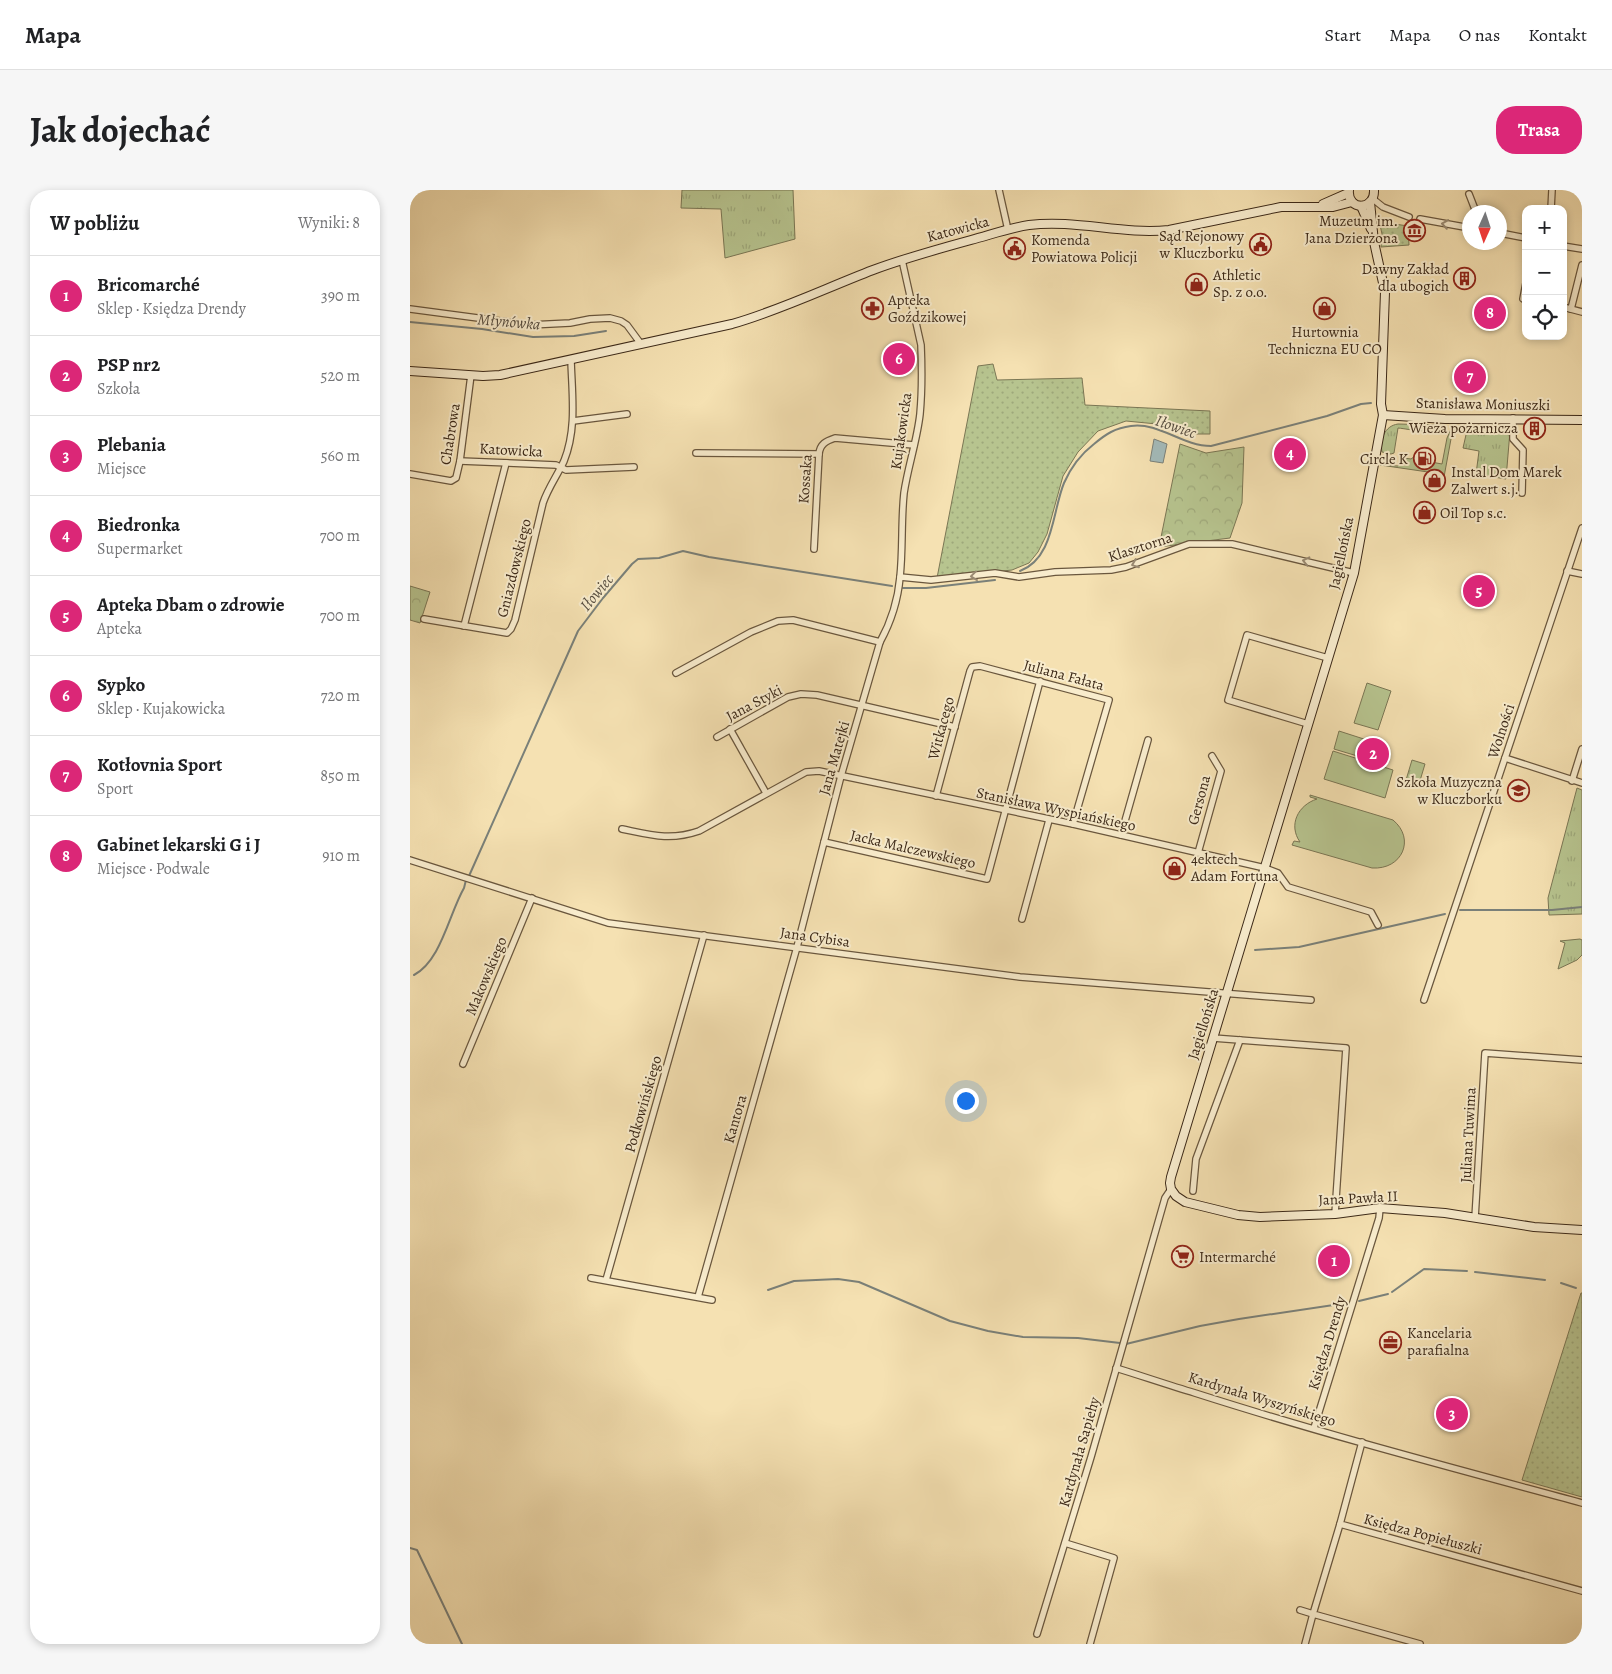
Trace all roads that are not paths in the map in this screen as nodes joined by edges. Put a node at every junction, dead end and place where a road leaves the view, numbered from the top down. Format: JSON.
{"nodes":[{"id":1,"x":999,"y":190,"type":"edge"},
{"id":2,"x":1552,"y":190,"type":"edge"},
{"id":3,"x":1349,"y":192,"type":"edge"},
{"id":4,"x":1469,"y":194,"type":"dead end"},
{"id":5,"x":1372,"y":197,"type":"edge"},
{"id":6,"x":1352,"y":202,"type":"junction"},
{"id":7,"x":1473,"y":205,"type":"edge"},
{"id":8,"x":1551,"y":205,"type":"edge"},
{"id":9,"x":1319,"y":206,"type":"junction"},
{"id":10,"x":1361,"y":206,"type":"junction"},
{"id":11,"x":1409,"y":217,"type":"dead end"},
{"id":12,"x":1420,"y":219,"type":"dead end"},
{"id":13,"x":1462,"y":227,"type":"edge"},
{"id":14,"x":1008,"y":230,"type":"junction"},
{"id":15,"x":1507,"y":234,"type":"edge"},
{"id":16,"x":1373,"y":236,"type":"junction"},
{"id":17,"x":1522,"y":237,"type":"edge"},
{"id":18,"x":1567,"y":247,"type":"edge"},
{"id":19,"x":1582,"y":249,"type":"edge"},
{"id":20,"x":902,"y":260,"type":"junction"},
{"id":21,"x":1582,"y":265,"type":"edge"},
{"id":22,"x":1567,"y":308,"type":"edge"},
{"id":23,"x":410,"y":309,"type":"edge"},
{"id":24,"x":1571,"y":309,"type":"junction"},
{"id":25,"x":1582,"y":312,"type":"edge"},
{"id":26,"x":641,"y":344,"type":"junction"},
{"id":27,"x":571,"y":360,"type":"junction"},
{"id":28,"x":410,"y":372,"type":"edge"},
{"id":29,"x":471,"y":375,"type":"junction"},
{"id":30,"x":627,"y":414,"type":"dead end"},
{"id":31,"x":1383,"y":415,"type":"junction"},
{"id":32,"x":1513,"y":418,"type":"junction"},
{"id":33,"x":1582,"y":420,"type":"edge"},
{"id":34,"x":573,"y":421,"type":"junction"},
{"id":35,"x":914,"y":445,"type":"junction"},
{"id":36,"x":696,"y":453,"type":"dead end"},
{"id":37,"x":818,"y":454,"type":"junction"},
{"id":38,"x":460,"y":461,"type":"junction"},
{"id":39,"x":506,"y":464,"type":"junction"},
{"id":40,"x":634,"y":467,"type":"dead end"},
{"id":41,"x":560,"y":468,"type":"junction"},
{"id":42,"x":410,"y":474,"type":"edge"},
{"id":43,"x":1522,"y":493,"type":"dead end"},
{"id":44,"x":1582,"y":528,"type":"edge"},
{"id":45,"x":814,"y":549,"type":"dead end"},
{"id":46,"x":1567,"y":571,"type":"junction"},
{"id":47,"x":1354,"y":573,"type":"junction"},
{"id":48,"x":1582,"y":574,"type":"edge"},
{"id":49,"x":900,"y":577,"type":"junction"},
{"id":50,"x":424,"y":619,"type":"dead end"},
{"id":51,"x":464,"y":626,"type":"junction"},
{"id":52,"x":880,"y":642,"type":"junction"},
{"id":53,"x":1328,"y":658,"type":"junction"},
{"id":54,"x":972,"y":667,"type":"joint"},
{"id":55,"x":676,"y":673,"type":"dead end"},
{"id":56,"x":1040,"y":681,"type":"junction"},
{"id":57,"x":862,"y":707,"type":"junction"},
{"id":58,"x":1308,"y":724,"type":"junction"},
{"id":59,"x":955,"y":727,"type":"junction"},
{"id":60,"x":730,"y":729,"type":"junction"},
{"id":61,"x":717,"y":737,"type":"dead end"},
{"id":62,"x":1148,"y":740,"type":"dead end"},
{"id":63,"x":1582,"y":749,"type":"edge"},
{"id":64,"x":1212,"y":756,"type":"dead end"},
{"id":65,"x":1505,"y":758,"type":"junction"},
{"id":66,"x":841,"y":776,"type":"junction"},
{"id":67,"x":1572,"y":781,"type":"junction"},
{"id":68,"x":1582,"y":783,"type":"edge"},
{"id":69,"x":766,"y":793,"type":"junction"},
{"id":70,"x":936,"y":796,"type":"junction"},
{"id":71,"x":1005,"y":811,"type":"junction"},
{"id":72,"x":1049,"y":820,"type":"junction"},
{"id":73,"x":1073,"y":824,"type":"junction"},
{"id":74,"x":622,"y":829,"type":"dead end"},
{"id":75,"x":1121,"y":835,"type":"junction"},
{"id":76,"x":824,"y":842,"type":"junction"},
{"id":77,"x":1198,"y":853,"type":"junction"},
{"id":78,"x":410,"y":860,"type":"edge"},
{"id":79,"x":1265,"y":868,"type":"junction"},
{"id":80,"x":532,"y":898,"type":"junction"},
{"id":81,"x":1022,"y":919,"type":"dead end"},
{"id":82,"x":1378,"y":925,"type":"dead end"},
{"id":83,"x":704,"y":935,"type":"junction"},
{"id":84,"x":797,"y":947,"type":"junction"},
{"id":85,"x":1226,"y":994,"type":"junction"},
{"id":86,"x":1311,"y":1000,"type":"dead end"},
{"id":87,"x":1424,"y":1000,"type":"dead end"},
{"id":88,"x":1213,"y":1038,"type":"junction"},
{"id":89,"x":1240,"y":1040,"type":"junction"},
{"id":90,"x":1582,"y":1060,"type":"edge"},
{"id":91,"x":462,"y":1064,"type":"dead end"},
{"id":92,"x":1171,"y":1189,"type":"junction"},
{"id":93,"x":1193,"y":1191,"type":"dead end"},
{"id":94,"x":1380,"y":1208,"type":"junction"},
{"id":95,"x":1335,"y":1214,"type":"junction"},
{"id":96,"x":1475,"y":1218,"type":"junction"},
{"id":97,"x":1582,"y":1230,"type":"edge"},
{"id":98,"x":591,"y":1278,"type":"dead end"},
{"id":99,"x":606,"y":1280,"type":"junction"},
{"id":100,"x":698,"y":1297,"type":"junction"},
{"id":101,"x":712,"y":1300,"type":"dead end"},
{"id":102,"x":1116,"y":1368,"type":"junction"},
{"id":103,"x":1314,"y":1428,"type":"junction"},
{"id":104,"x":1362,"y":1442,"type":"junction"},
{"id":105,"x":1582,"y":1503,"type":"edge"},
{"id":106,"x":1340,"y":1524,"type":"junction"},
{"id":107,"x":1065,"y":1543,"type":"junction"},
{"id":108,"x":1582,"y":1591,"type":"edge"},
{"id":109,"x":1300,"y":1610,"type":"dead end"},
{"id":110,"x":1313,"y":1614,"type":"junction"},
{"id":111,"x":1037,"y":1634,"type":"dead end"},
{"id":112,"x":1090,"y":1644,"type":"edge"},
{"id":113,"x":1305,"y":1644,"type":"edge"},
{"id":114,"x":1420,"y":1644,"type":"edge"}],
"edges":[{"from":1,"to":14,"type":"street"},
{"from":2,"to":8,"type":"street"},
{"from":3,"to":6,"type":"street"},
{"from":3,"to":9,"type":"street"},
{"from":4,"to":7,"type":"street"},
{"from":5,"to":10,"type":"street"},
{"from":5,"to":11,"type":"street"},
{"from":5,"to":16,"type":"street","name":"Jagiellońska"},
{"from":6,"to":9,"type":"street","name":"Katowicka"},
{"from":6,"to":10,"type":"street"},
{"from":9,"to":14,"type":"street","name":"Katowicka"},
{"from":10,"to":16,"type":"street","name":"Jagiellońska"},
{"from":13,"to":12,"type":"street","one_way":true},
{"from":14,"to":20,"type":"street","name":"Katowicka"},
{"from":15,"to":17,"type":"street"},
{"from":16,"to":31,"type":"street","name":"Jagiellońska"},
{"from":18,"to":19,"type":"street"},
{"from":20,"to":26,"type":"street","name":"Katowicka"},
{"from":20,"to":35,"type":"street","name":"Kujakowicka"},
{"from":21,"to":24,"type":"street"},
{"from":22,"to":24,"type":"street"},
{"from":23,"to":26,"type":"street"},
{"from":24,"to":25,"type":"street"},
{"from":26,"to":27,"type":"street","name":"Katowicka"},
{"from":27,"to":29,"type":"street"},
{"from":27,"to":34,"type":"street","name":"Katowicka"},
{"from":28,"to":29,"type":"street"},
{"from":29,"to":38,"type":"street","name":"Chabrowa"},
{"from":30,"to":34,"type":"street"},
{"from":31,"to":32,"type":"street","name":"Stanisława Moniuszki"},
{"from":31,"to":47,"type":"street","name":"Jagiellońska"},
{"from":32,"to":33,"type":"street","name":"Stanisława Moniuszki"},
{"from":32,"to":43,"type":"street"},
{"from":34,"to":41,"type":"street","name":"Katowicka"},
{"from":35,"to":37,"type":"street","name":"Kossaka"},
{"from":35,"to":49,"type":"street","name":"Kujakowicka"},
{"from":36,"to":37,"type":"street"},
{"from":37,"to":45,"type":"street","name":"Kossaka"},
{"from":38,"to":39,"type":"street","name":"Katowicka"},
{"from":38,"to":42,"type":"street","name":"Chabrowa"},
{"from":39,"to":41,"type":"street","name":"Katowicka"},
{"from":39,"to":51,"type":"street"},
{"from":40,"to":41,"type":"street","name":"Katowicka"},
{"from":41,"to":51,"type":"street","name":"Gniazdowskiego"},
{"from":44,"to":46,"type":"street","name":"Wolności"},
{"from":46,"to":48,"type":"street"},
{"from":46,"to":65,"type":"street","name":"Wolności"},
{"from":47,"to":49,"type":"street","name":"Klasztorna","one_way":true},
{"from":47,"to":53,"type":"street","name":"Jagiellońska"},
{"from":49,"to":52,"type":"street","name":"Jana Matejki"},
{"from":50,"to":51,"type":"street","name":"Gniazdowskiego"},
{"from":52,"to":55,"type":"street"},
{"from":52,"to":57,"type":"street","name":"Jana Matejki"},
{"from":53,"to":58,"type":"street","name":"Jagiellońska"},
{"from":53,"to":58,"type":"street"},
{"from":54,"to":56,"type":"street","name":"Juliana Fałata"},
{"from":54,"to":59,"type":"street","name":"Witkacego"},
{"from":56,"to":71,"type":"street"},
{"from":56,"to":73,"type":"street","name":"Juliana Fałata"},
{"from":57,"to":59,"type":"street","name":"Jana Styki"},
{"from":57,"to":60,"type":"street","name":"Jana Styki"},
{"from":57,"to":66,"type":"street","name":"Jana Matejki"},
{"from":58,"to":79,"type":"street","name":"Jagiellońska"},
{"from":59,"to":70,"type":"street","name":"Witkacego"},
{"from":60,"to":61,"type":"street","name":"Jana Styki"},
{"from":60,"to":69,"type":"street"},
{"from":62,"to":75,"type":"street"},
{"from":63,"to":67,"type":"street"},
{"from":64,"to":77,"type":"street","name":"Gersona"},
{"from":65,"to":67,"type":"street"},
{"from":65,"to":87,"type":"street","name":"Wolności"},
{"from":66,"to":69,"type":"street","name":"Stanisława Wyspiańskiego"},
{"from":66,"to":70,"type":"street","name":"Stanisława Wyspiańskiego"},
{"from":66,"to":76,"type":"street","name":"Jana Matejki"},
{"from":67,"to":68,"type":"street"},
{"from":69,"to":74,"type":"street","name":"Stanisława Wyspiańskiego"},
{"from":70,"to":71,"type":"street","name":"Stanisława Wyspiańskiego"},
{"from":71,"to":72,"type":"street","name":"Stanisława Wyspiańskiego"},
{"from":71,"to":76,"type":"street","name":"Jacka Malczewskiego"},
{"from":72,"to":73,"type":"street","name":"Stanisława Wyspiańskiego"},
{"from":72,"to":81,"type":"street"},
{"from":73,"to":75,"type":"street","name":"Stanisława Wyspiańskiego"},
{"from":75,"to":77,"type":"street","name":"Stanisława Wyspiańskiego"},
{"from":76,"to":84,"type":"street","name":"Jana Matejki"},
{"from":77,"to":79,"type":"street","name":"Stanisława Wyspiańskiego"},
{"from":78,"to":80,"type":"street","name":"Jana Cybisa"},
{"from":79,"to":82,"type":"street"},
{"from":79,"to":85,"type":"street","name":"Jagiellońska"},
{"from":80,"to":83,"type":"street","name":"Jana Cybisa"},
{"from":80,"to":91,"type":"street","name":"Makowskiego"},
{"from":83,"to":84,"type":"street","name":"Jana Cybisa"},
{"from":83,"to":99,"type":"street","name":"Podkowińskiego"},
{"from":84,"to":85,"type":"street","name":"Jana Cybisa"},
{"from":84,"to":100,"type":"street","name":"Kantora"},
{"from":85,"to":86,"type":"street","name":"Jana Cybisa"},
{"from":85,"to":88,"type":"street","name":"Jagiellońska"},
{"from":88,"to":89,"type":"street"},
{"from":88,"to":92,"type":"street","name":"Jagiellońska"},
{"from":89,"to":93,"type":"street"},
{"from":89,"to":95,"type":"street"},
{"from":90,"to":96,"type":"street","name":"Juliana Tuwima"},
{"from":92,"to":95,"type":"street","name":"Jana Pawła II"},
{"from":92,"to":102,"type":"street"},
{"from":94,"to":95,"type":"street","name":"Jana Pawła II"},
{"from":94,"to":96,"type":"street","name":"Jana Pawła II"},
{"from":94,"to":103,"type":"street","name":"Księdza Drendy"},
{"from":96,"to":97,"type":"street","name":"Jana Pawła II"},
{"from":98,"to":99,"type":"street"},
{"from":99,"to":100,"type":"street"},
{"from":100,"to":101,"type":"street"},
{"from":102,"to":103,"type":"street","name":"Kardynała Wyszyńskiego"},
{"from":102,"to":107,"type":"street","name":"Kardynała Sapiehy"},
{"from":103,"to":104,"type":"street","name":"Kardynała Wyszyńskiego"},
{"from":104,"to":105,"type":"street","name":"Kardynała Wyszyńskiego"},
{"from":104,"to":106,"type":"street","name":"Księdza Popiełuszki"},
{"from":106,"to":108,"type":"street","name":"Księdza Popiełuszki"},
{"from":106,"to":110,"type":"street"},
{"from":107,"to":111,"type":"street","name":"Kardynała Sapiehy"},
{"from":107,"to":112,"type":"street"},
{"from":109,"to":110,"type":"street"},
{"from":110,"to":113,"type":"street"},
{"from":110,"to":114,"type":"street"}]}
